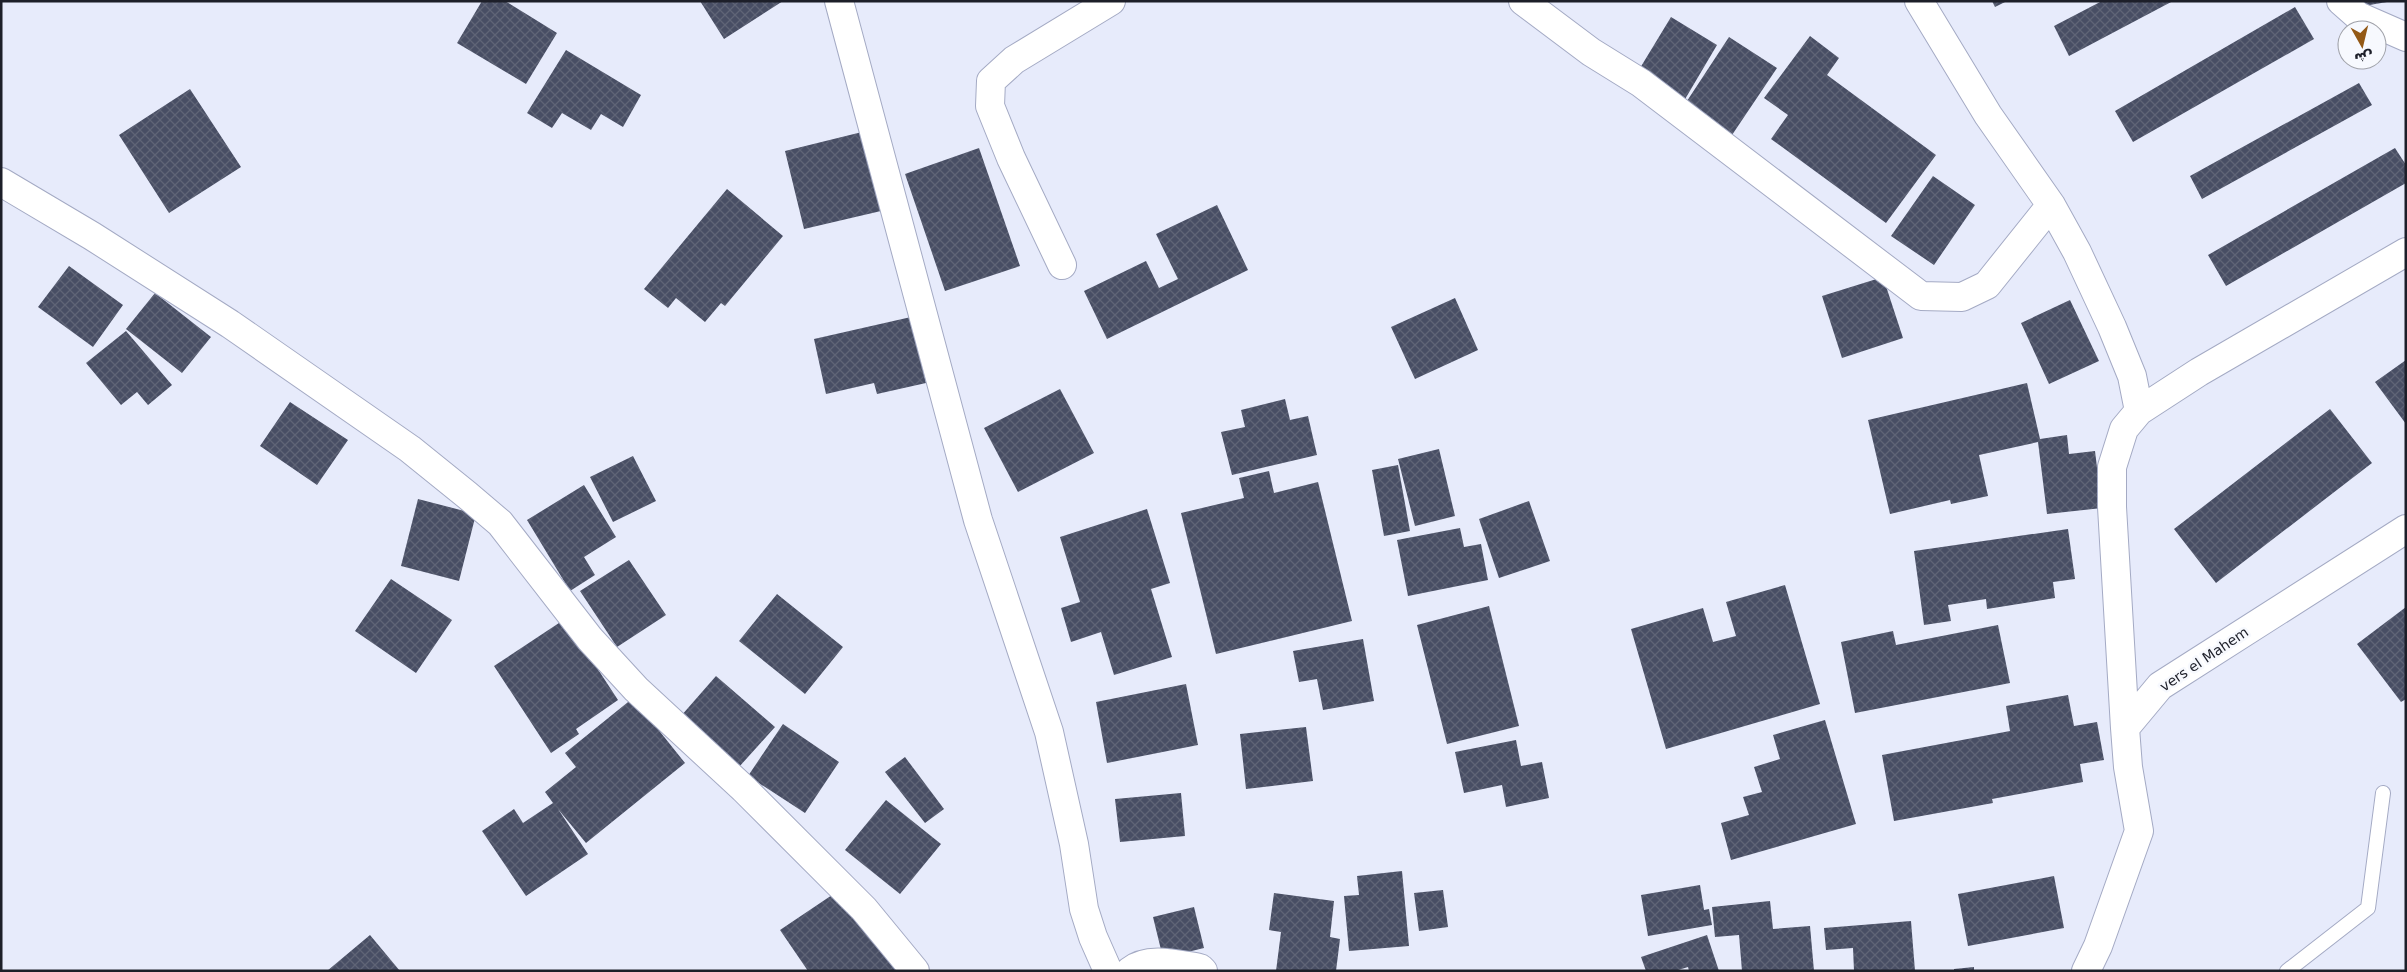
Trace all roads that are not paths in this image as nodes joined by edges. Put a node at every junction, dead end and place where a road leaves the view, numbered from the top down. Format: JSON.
{"nodes":[{"id":1,"x":839,"y":1,"type":"edge"},
{"id":2,"x":1111,"y":1,"type":"edge"},
{"id":3,"x":1523,"y":1,"type":"edge"},
{"id":4,"x":1919,"y":1,"type":"edge"},
{"id":5,"x":2341,"y":1,"type":"edge"},
{"id":6,"x":2406,"y":37,"type":"edge"},
{"id":7,"x":1,"y":182,"type":"edge"},
{"id":8,"x":2051,"y":205,"type":"junction"},
{"id":9,"x":2406,"y":252,"type":"edge"},
{"id":10,"x":1062,"y":265,"type":"dead end"},
{"id":11,"x":2140,"y":411,"type":"junction"},
{"id":12,"x":2406,"y":529,"type":"edge"},
{"id":13,"x":2125,"y":728,"type":"junction"},
{"id":14,"x":2383,"y":793,"type":"dead end"},
{"id":15,"x":915,"y":971,"type":"edge"},
{"id":16,"x":1108,"y":971,"type":"edge"},
{"id":17,"x":1130,"y":971,"type":"edge"},
{"id":18,"x":1203,"y":971,"type":"edge"},
{"id":19,"x":2086,"y":971,"type":"edge"},
{"id":20,"x":2288,"y":971,"type":"edge"}],
"edges":[{"from":1,"to":16,"type":"street"},
{"from":2,"to":10,"type":"street"},
{"from":3,"to":8,"type":"street"},
{"from":4,"to":8,"type":"street"},
{"from":5,"to":6,"type":"street"},
{"from":7,"to":15,"type":"street"},
{"from":8,"to":11,"type":"street"},
{"from":9,"to":11,"type":"street"},
{"from":11,"to":13,"type":"street"},
{"from":12,"to":13,"type":"street","name":"vers el Mahem"},
{"from":13,"to":19,"type":"street"},
{"from":14,"to":20,"type":"lane"},
{"from":17,"to":18,"type":"street"}]}
